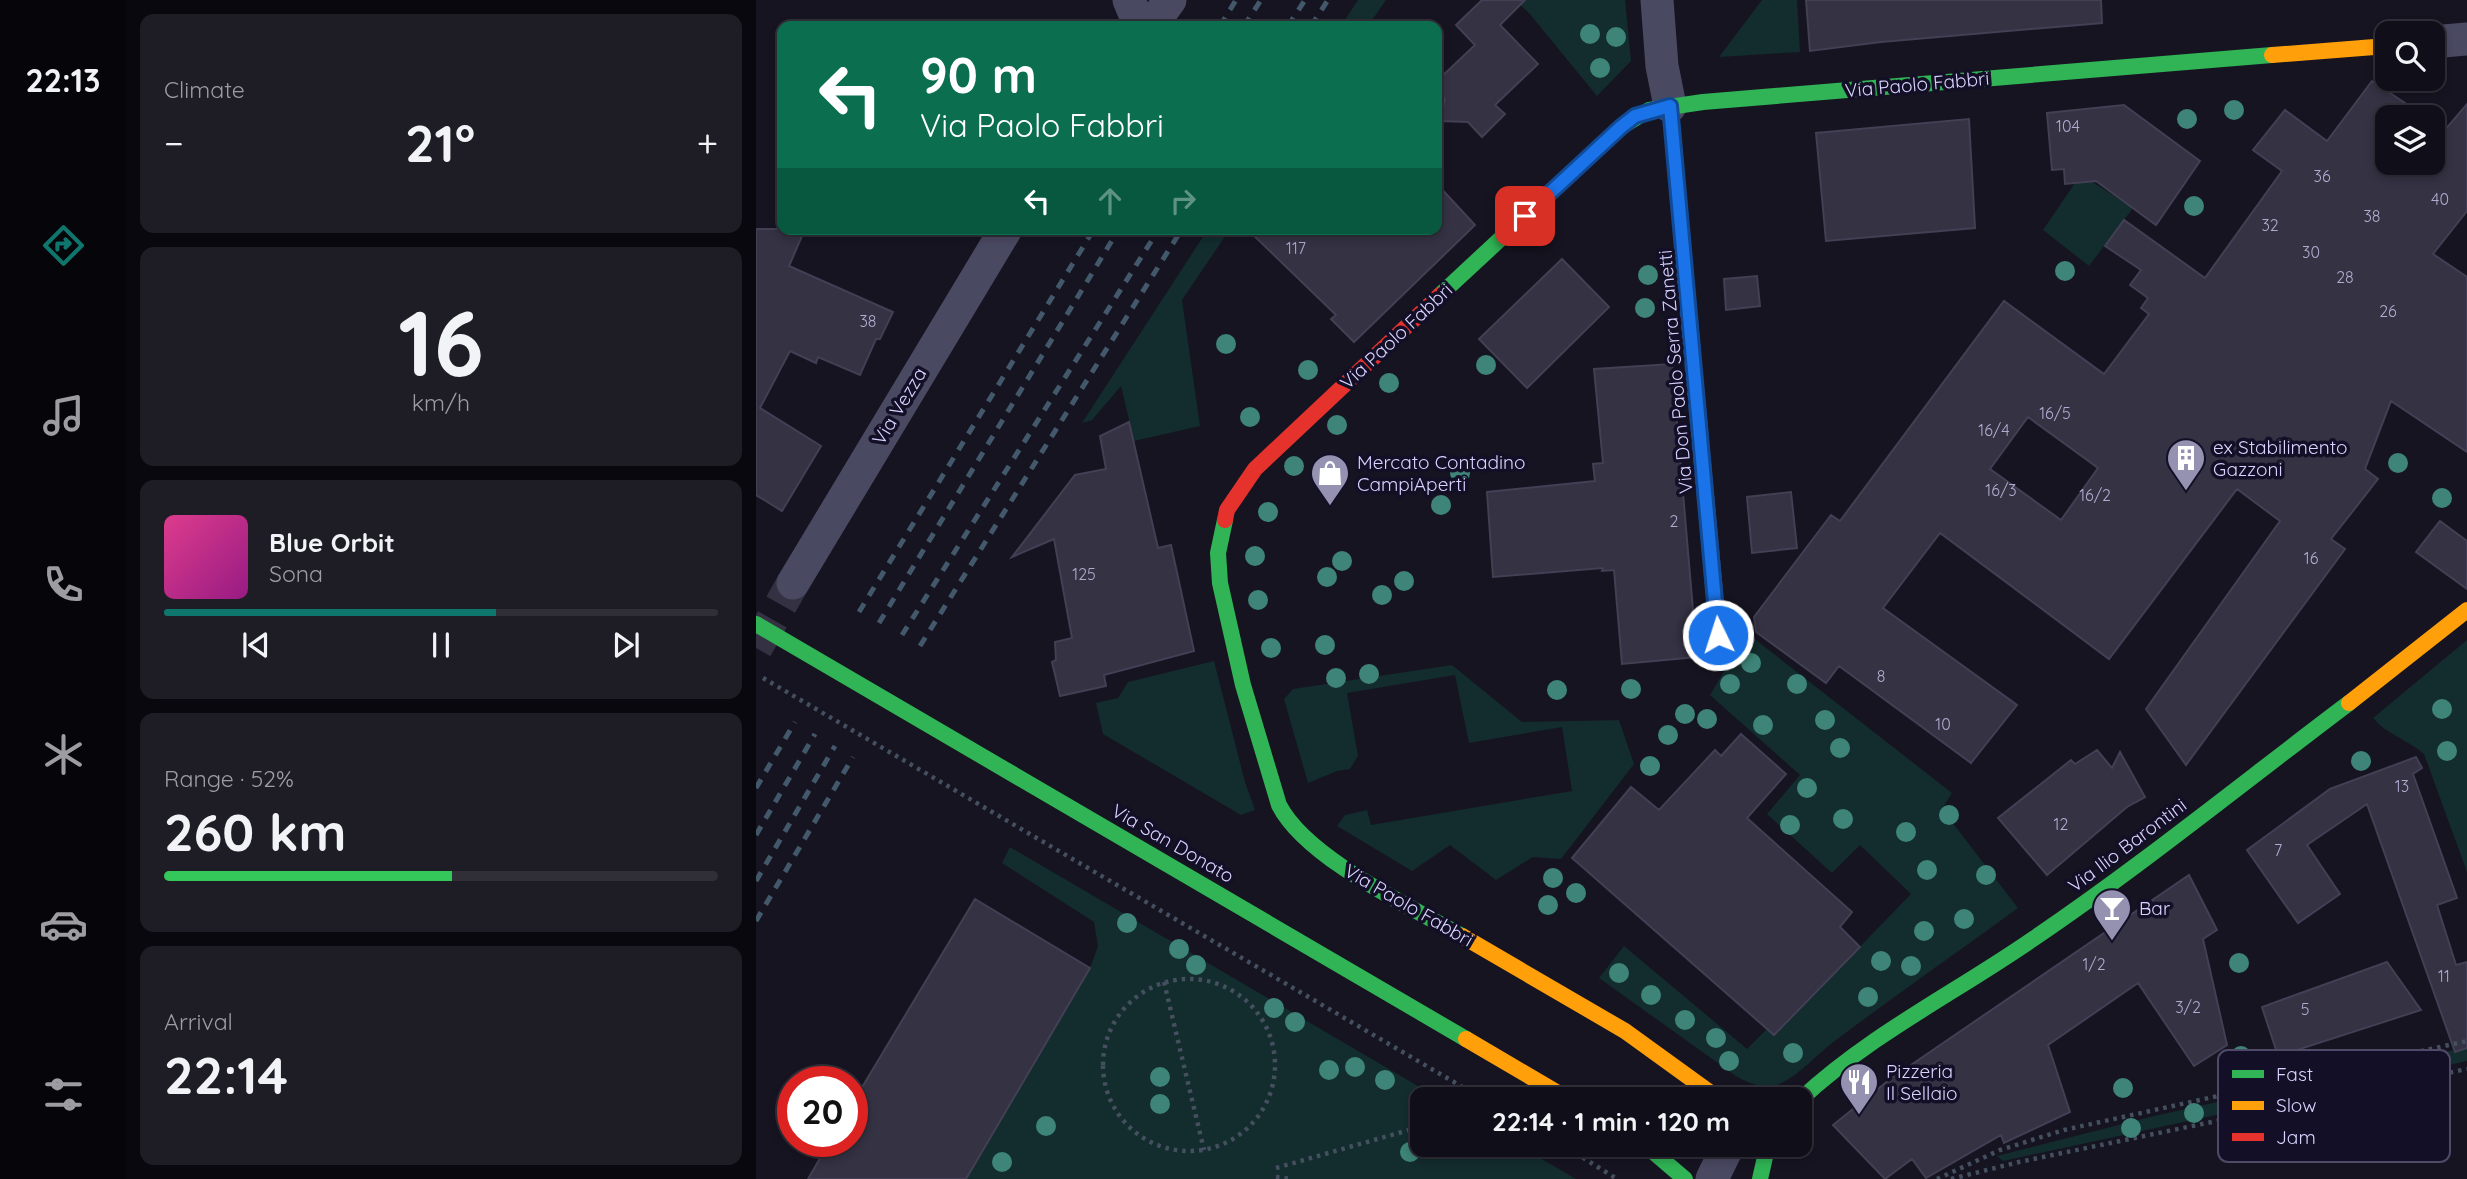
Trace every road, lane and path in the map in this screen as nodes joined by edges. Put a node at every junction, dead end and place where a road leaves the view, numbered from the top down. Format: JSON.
{"nodes":[{"id":1,"x":1129,"y":0,"type":"edge"},
{"id":2,"x":1170,"y":0,"type":"edge"},
{"id":3,"x":1657,"y":0,"type":"edge"},
{"id":4,"x":1138,"y":21,"type":"edge"},
{"id":5,"x":1155,"y":21,"type":"edge"},
{"id":6,"x":2467,"y":39,"type":"edge"},
{"id":7,"x":2445,"y":41,"type":"edge"},
{"id":8,"x":2375,"y":47,"type":"edge"},
{"id":9,"x":1670,"y":106,"type":"junction"},
{"id":10,"x":1002,"y":235,"type":"edge"},
{"id":11,"x":793,"y":583,"type":"tunnel mouth"},
{"id":12,"x":2467,"y":610,"type":"edge"},
{"id":13,"x":756,"y":624,"type":"edge"},
{"id":14,"x":1718,"y":635,"type":"dead end"},
{"id":15,"x":756,"y":674,"type":"edge"},
{"id":16,"x":1164,"y":982,"type":"junction"},
{"id":17,"x":2467,"y":1041,"type":"edge"},
{"id":18,"x":2426,"y":1050,"type":"edge"},
{"id":19,"x":1462,"y":1087,"type":"edge"},
{"id":20,"x":1547,"y":1087,"type":"edge"},
{"id":21,"x":1702,"y":1087,"type":"edge"},
{"id":22,"x":1812,"y":1087,"type":"edge"},
{"id":23,"x":2218,"y":1096,"type":"edge"},
{"id":24,"x":2218,"y":1121,"type":"edge"},
{"id":25,"x":1410,"y":1130,"type":"edge"},
{"id":26,"x":1204,"y":1150,"type":"junction"},
{"id":27,"x":1582,"y":1157,"type":"edge"},
{"id":28,"x":1659,"y":1157,"type":"edge"},
{"id":29,"x":1723,"y":1157,"type":"edge"},
{"id":30,"x":1765,"y":1157,"type":"edge"},
{"id":31,"x":1276,"y":1168,"type":"dead end"},
{"id":32,"x":1276,"y":1177,"type":"edge"},
{"id":33,"x":1291,"y":1179,"type":"edge"},
{"id":34,"x":1617,"y":1179,"type":"edge"},
{"id":35,"x":1685,"y":1179,"type":"edge"},
{"id":36,"x":1712,"y":1179,"type":"edge"},
{"id":37,"x":1760,"y":1179,"type":"edge"},
{"id":38,"x":1937,"y":1179,"type":"edge"},
{"id":39,"x":1951,"y":1179,"type":"edge"}],
"edges":[{"from":1,"to":4,"type":"street"},
{"from":2,"to":5,"type":"street"},
{"from":3,"to":9,"type":"street"},
{"from":6,"to":7,"type":"street"},
{"from":8,"to":9,"type":"street","name":"Via Paolo Fabbri"},
{"from":9,"to":14,"type":"lane","name":"Via Don Paolo Serra Zanetti"},
{"from":9,"to":21,"type":"street","name":"Via Paolo Fabbri"},
{"from":10,"to":11,"type":"street","name":"Via Vezza"},
{"from":12,"to":22,"type":"street","name":"Via Ilio Barontini"},
{"from":13,"to":20,"type":"street","name":"Via San Donato","bridge":true},
{"from":15,"to":19,"type":"path","bridge":true},
{"from":16,"to":26,"type":"path"},
{"from":16,"to":26,"type":"path"},
{"from":16,"to":26,"type":"path"},
{"from":17,"to":18,"type":"path"},
{"from":23,"to":38,"type":"path"},
{"from":24,"to":39,"type":"path"},
{"from":25,"to":31,"type":"path"},
{"from":27,"to":34,"type":"path"},
{"from":28,"to":35,"type":"street"},
{"from":29,"to":36,"type":"street"},
{"from":30,"to":37,"type":"street"},
{"from":32,"to":33,"type":"path"}]}
